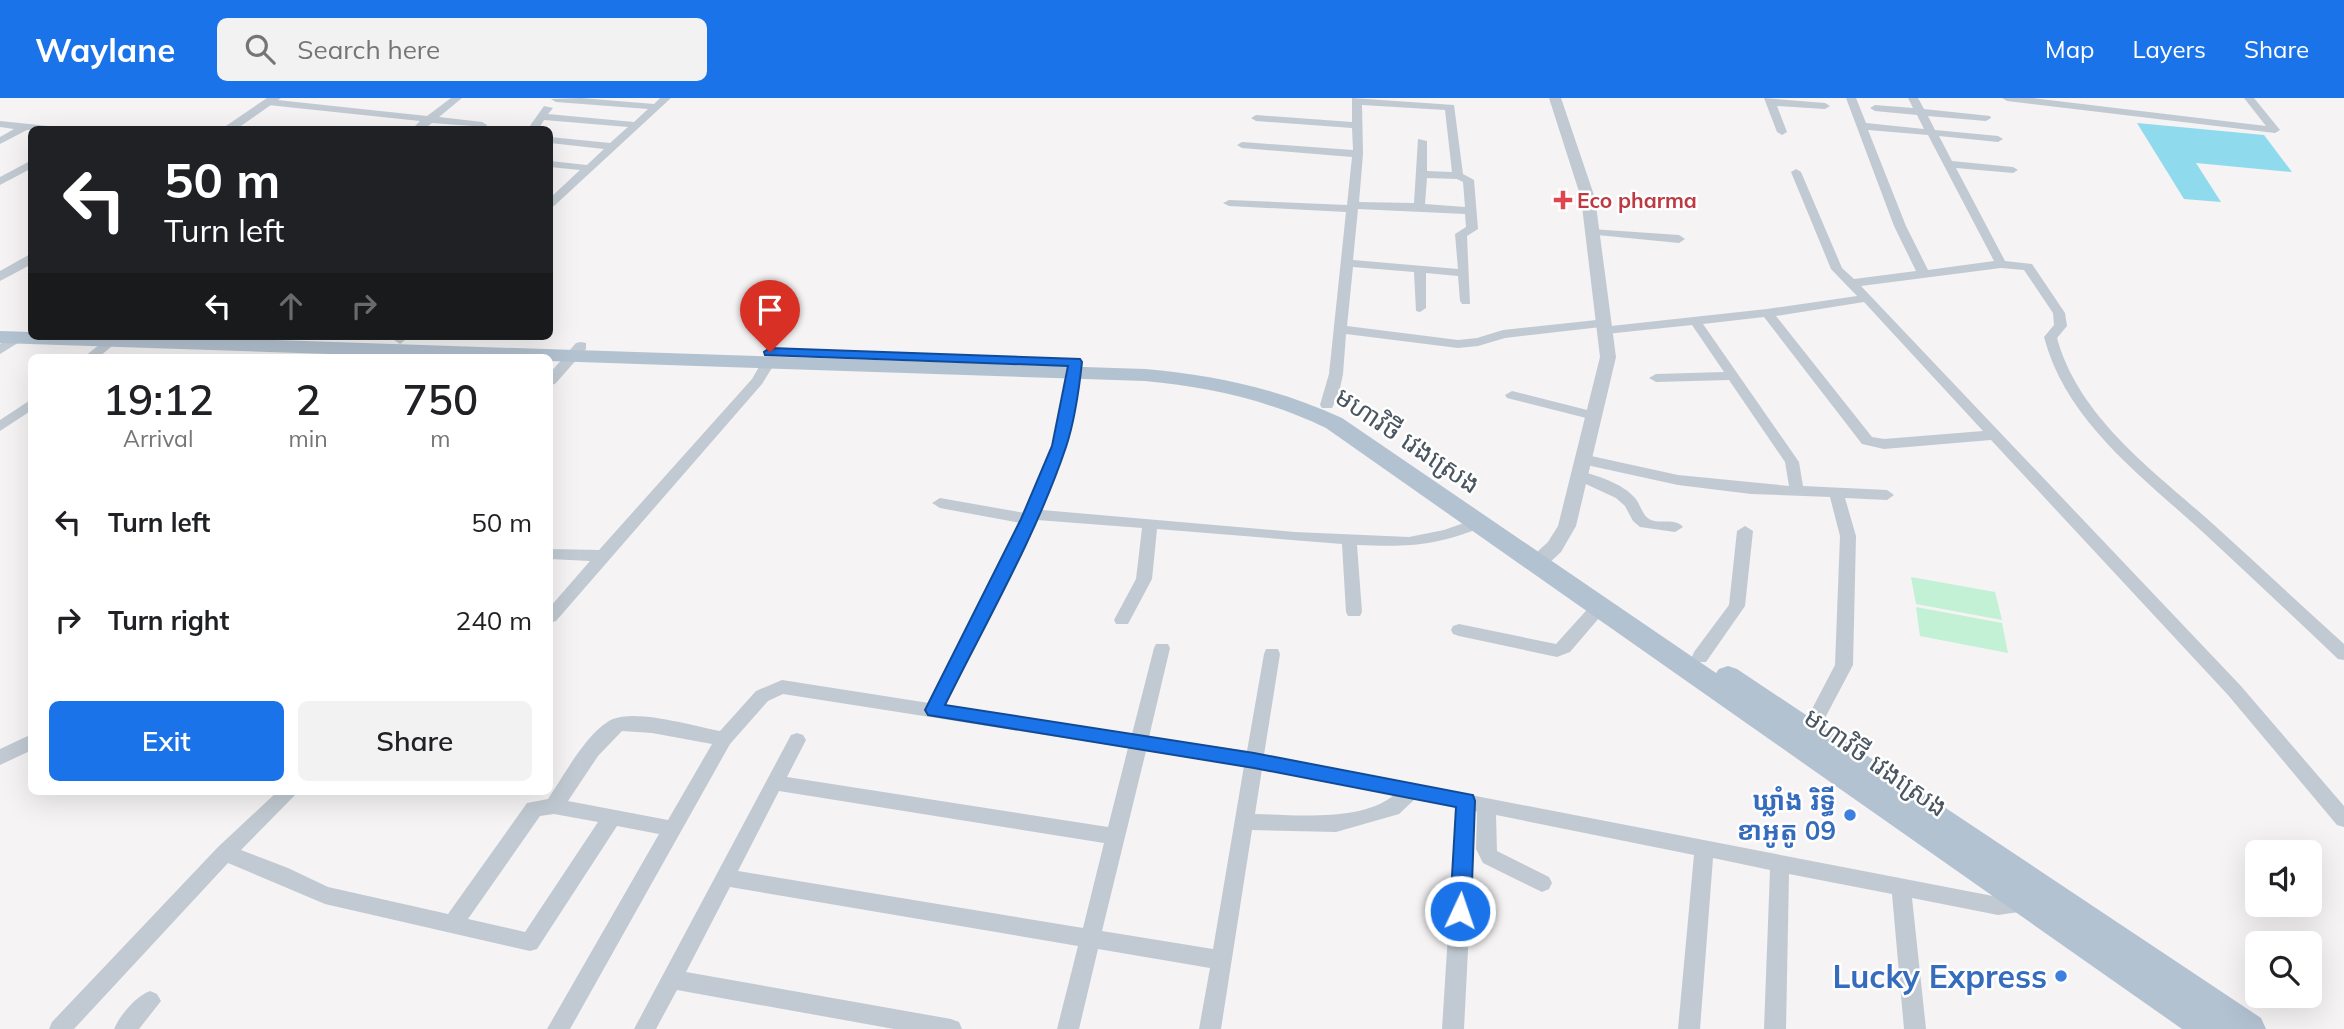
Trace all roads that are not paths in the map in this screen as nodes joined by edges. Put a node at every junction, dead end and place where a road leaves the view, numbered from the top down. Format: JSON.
{"nodes":[{"id":1,"x":457,"y":98,"type":"edge"},
{"id":2,"x":556,"y":98,"type":"edge"},
{"id":3,"x":666,"y":98,"type":"edge"},
{"id":4,"x":1555,"y":98,"type":"edge"},
{"id":5,"x":1851,"y":98,"type":"edge"},
{"id":6,"x":1913,"y":98,"type":"edge"},
{"id":7,"x":2007,"y":98,"type":"edge"},
{"id":8,"x":2249,"y":98,"type":"edge"},
{"id":9,"x":271,"y":100,"type":"edge"},
{"id":10,"x":1357,"y":100,"type":"edge"},
{"id":11,"x":1770,"y":100,"type":"edge"},
{"id":12,"x":1823,"y":102,"type":"edge"},
{"id":13,"x":655,"y":107,"type":"junction"},
{"id":14,"x":1875,"y":108,"type":"dead end"},
{"id":15,"x":1920,"y":112,"type":"junction"},
{"id":16,"x":542,"y":117,"type":"junction"},
{"id":17,"x":1256,"y":118,"type":"dead end"},
{"id":18,"x":1831,"y":118,"type":"dead end"},
{"id":19,"x":1986,"y":118,"type":"dead end"},
{"id":20,"x":429,"y":119,"type":"junction"},
{"id":21,"x":0,"y":124,"type":"edge"},
{"id":22,"x":482,"y":125,"type":"dead end"},
{"id":23,"x":636,"y":125,"type":"junction"},
{"id":24,"x":1357,"y":125,"type":"junction"},
{"id":25,"x":26,"y":126,"type":"joint"},
{"id":26,"x":232,"y":126,"type":"edge"},
{"id":27,"x":421,"y":126,"type":"edge"},
{"id":28,"x":536,"y":126,"type":"edge"},
{"id":29,"x":1863,"y":126,"type":"junction"},
{"id":30,"x":1782,"y":132,"type":"dead end"},
{"id":31,"x":1931,"y":132,"type":"junction"},
{"id":32,"x":1998,"y":139,"type":"dead end"},
{"id":33,"x":553,"y":140,"type":"edge"},
{"id":34,"x":0,"y":141,"type":"edge"},
{"id":35,"x":1422,"y":141,"type":"dead end"},
{"id":36,"x":1242,"y":145,"type":"dead end"},
{"id":37,"x":613,"y":147,"type":"junction"},
{"id":38,"x":1358,"y":154,"type":"junction"},
{"id":39,"x":553,"y":164,"type":"edge"},
{"id":40,"x":1947,"y":164,"type":"junction"},
{"id":41,"x":28,"y":165,"type":"edge"},
{"id":42,"x":589,"y":168,"type":"junction"},
{"id":43,"x":2012,"y":170,"type":"dead end"},
{"id":44,"x":1796,"y":172,"type":"dead end"},
{"id":45,"x":1422,"y":174,"type":"junction"},
{"id":46,"x":1457,"y":174,"type":"junction"},
{"id":47,"x":0,"y":182,"type":"edge"},
{"id":48,"x":553,"y":189,"type":"edge"},
{"id":49,"x":565,"y":190,"type":"junction"},
{"id":50,"x":553,"y":201,"type":"edge"},
{"id":51,"x":1229,"y":203,"type":"dead end"},
{"id":52,"x":1352,"y":207,"type":"junction"},
{"id":53,"x":1418,"y":207,"type":"junction"},
{"id":54,"x":1469,"y":211,"type":"junction"},
{"id":55,"x":1591,"y":232,"type":"junction"},
{"id":56,"x":1679,"y":239,"type":"dead end"},
{"id":57,"x":28,"y":260,"type":"edge"},
{"id":58,"x":1347,"y":263,"type":"junction"},
{"id":59,"x":2001,"y":264,"type":"junction"},
{"id":60,"x":1420,"y":270,"type":"junction"},
{"id":61,"x":1464,"y":273,"type":"junction"},
{"id":62,"x":1924,"y":274,"type":"junction"},
{"id":63,"x":0,"y":277,"type":"edge"},
{"id":64,"x":1852,"y":283,"type":"junction"},
{"id":65,"x":1868,"y":298,"type":"junction"},
{"id":66,"x":1466,"y":300,"type":"dead end"},
{"id":67,"x":1420,"y":308,"type":"dead end"},
{"id":68,"x":1767,"y":313,"type":"junction"},
{"id":69,"x":1696,"y":322,"type":"junction"},
{"id":70,"x":1606,"y":327,"type":"junction"},
{"id":71,"x":1339,"y":329,"type":"junction"},
{"id":72,"x":9,"y":336,"type":"edge"},
{"id":73,"x":28,"y":336,"type":"edge"},
{"id":74,"x":112,"y":340,"type":"edge"},
{"id":75,"x":290,"y":340,"type":"edge"},
{"id":76,"x":429,"y":340,"type":"edge"},
{"id":77,"x":578,"y":351,"type":"junction"},
{"id":78,"x":95,"y":354,"type":"edge"},
{"id":79,"x":768,"y":363,"type":"junction"},
{"id":80,"x":1075,"y":368,"type":"junction"},
{"id":81,"x":1734,"y":376,"type":"junction"},
{"id":82,"x":553,"y":378,"type":"edge"},
{"id":83,"x":1656,"y":378,"type":"dead end"},
{"id":84,"x":1512,"y":395,"type":"dead end"},
{"id":85,"x":1326,"y":405,"type":"junction"},
{"id":86,"x":26,"y":407,"type":"edge"},
{"id":87,"x":0,"y":411,"type":"edge"},
{"id":88,"x":1594,"y":416,"type":"junction"},
{"id":89,"x":0,"y":427,"type":"edge"},
{"id":90,"x":1993,"y":435,"type":"junction"},
{"id":91,"x":1583,"y":459,"type":"junction"},
{"id":92,"x":1580,"y":476,"type":"junction"},
{"id":93,"x":1797,"y":492,"type":"junction"},
{"id":94,"x":1838,"y":495,"type":"junction"},
{"id":95,"x":1887,"y":495,"type":"dead end"},
{"id":96,"x":940,"y":503,"type":"dead end"},
{"id":97,"x":1030,"y":517,"type":"junction"},
{"id":98,"x":1478,"y":523,"type":"junction"},
{"id":99,"x":1150,"y":525,"type":"junction"},
{"id":100,"x":1675,"y":527,"type":"dead end"},
{"id":101,"x":1745,"y":531,"type":"dead end"},
{"id":102,"x":1349,"y":540,"type":"junction"},
{"id":103,"x":553,"y":555,"type":"edge"},
{"id":104,"x":602,"y":556,"type":"junction"},
{"id":105,"x":1543,"y":558,"type":"junction"},
{"id":106,"x":1599,"y":607,"type":"junction"},
{"id":107,"x":1354,"y":612,"type":"dead end"},
{"id":108,"x":553,"y":613,"type":"edge"},
{"id":109,"x":1122,"y":620,"type":"dead end"},
{"id":110,"x":1459,"y":629,"type":"dead end"},
{"id":111,"x":1162,"y":648,"type":"dead end"},
{"id":112,"x":1272,"y":654,"type":"dead end"},
{"id":113,"x":2344,"y":654,"type":"edge"},
{"id":114,"x":1700,"y":657,"type":"junction"},
{"id":115,"x":934,"y":710,"type":"junction"},
{"id":116,"x":1810,"y":730,"type":"junction"},
{"id":117,"x":724,"y":739,"type":"junction"},
{"id":118,"x":797,"y":740,"type":"dead end"},
{"id":119,"x":28,"y":743,"type":"edge"},
{"id":120,"x":1139,"y":743,"type":"junction"},
{"id":121,"x":0,"y":758,"type":"edge"},
{"id":122,"x":1254,"y":760,"type":"junction"},
{"id":123,"x":774,"y":783,"type":"junction"},
{"id":124,"x":1413,"y":790,"type":"junction"},
{"id":125,"x":286,"y":795,"type":"edge"},
{"id":126,"x":1466,"y":801,"type":"junction"},
{"id":127,"x":1487,"y":805,"type":"junction"},
{"id":128,"x":554,"y":806,"type":"junction"},
{"id":129,"x":612,"y":817,"type":"junction"},
{"id":130,"x":2344,"y":819,"type":"edge"},
{"id":131,"x":1244,"y":822,"type":"junction"},
{"id":132,"x":674,"y":829,"type":"junction"},
{"id":133,"x":1117,"y":837,"type":"junction"},
{"id":134,"x":1704,"y":848,"type":"junction"},
{"id":135,"x":225,"y":853,"type":"junction"},
{"id":136,"x":1780,"y":863,"type":"junction"},
{"id":137,"x":724,"y":878,"type":"junction"},
{"id":138,"x":1542,"y":883,"type":"dead end"},
{"id":139,"x":1901,"y":887,"type":"junction"},
{"id":140,"x":2036,"y":896,"type":"junction"},
{"id":141,"x":453,"y":923,"type":"junction"},
{"id":142,"x":1091,"y":939,"type":"junction"},
{"id":143,"x":1221,"y":960,"type":"junction"},
{"id":144,"x":671,"y":979,"type":"junction"},
{"id":145,"x":150,"y":1001,"type":"dead end"},
{"id":146,"x":60,"y":1029,"type":"edge"},
{"id":147,"x":125,"y":1029,"type":"edge"},
{"id":148,"x":558,"y":1029,"type":"edge"},
{"id":149,"x":645,"y":1029,"type":"edge"},
{"id":150,"x":951,"y":1029,"type":"edge"},
{"id":151,"x":1068,"y":1029,"type":"edge"},
{"id":152,"x":1210,"y":1029,"type":"edge"},
{"id":153,"x":1453,"y":1029,"type":"edge"},
{"id":154,"x":1689,"y":1029,"type":"edge"},
{"id":155,"x":1775,"y":1029,"type":"edge"},
{"id":156,"x":1915,"y":1029,"type":"edge"},
{"id":157,"x":2210,"y":1029,"type":"edge"},
{"id":158,"x":2249,"y":1029,"type":"edge"}],
"edges":[{"from":1,"to":20,"type":"street"},
{"from":2,"to":13,"type":"street"},
{"from":2,"to":16,"type":"street"},
{"from":3,"to":13,"type":"street"},
{"from":4,"to":55,"type":"street"},
{"from":5,"to":29,"type":"street"},
{"from":6,"to":15,"type":"street"},
{"from":7,"to":8,"type":"street"},
{"from":9,"to":20,"type":"street"},
{"from":9,"to":26,"type":"street"},
{"from":10,"to":24,"type":"street"},
{"from":10,"to":46,"type":"street"},
{"from":11,"to":12,"type":"street"},
{"from":11,"to":30,"type":"street"},
{"from":12,"to":18,"type":"street"},
{"from":13,"to":23,"type":"street"},
{"from":14,"to":15,"type":"street"},
{"from":15,"to":19,"type":"street"},
{"from":15,"to":31,"type":"street"},
{"from":16,"to":23,"type":"street"},
{"from":16,"to":28,"type":"street"},
{"from":17,"to":24,"type":"street"},
{"from":20,"to":22,"type":"street"},
{"from":20,"to":27,"type":"street"},
{"from":21,"to":25,"type":"street"},
{"from":23,"to":37,"type":"street"},
{"from":24,"to":38,"type":"street"},
{"from":25,"to":34,"type":"street"},
{"from":29,"to":31,"type":"street"},
{"from":29,"to":62,"type":"street"},
{"from":31,"to":32,"type":"street"},
{"from":31,"to":40,"type":"street"},
{"from":33,"to":37,"type":"street"},
{"from":35,"to":45,"type":"street"},
{"from":36,"to":38,"type":"street"},
{"from":37,"to":42,"type":"street"},
{"from":38,"to":52,"type":"street"},
{"from":39,"to":42,"type":"street"},
{"from":40,"to":43,"type":"street"},
{"from":40,"to":59,"type":"street"},
{"from":41,"to":47,"type":"street"},
{"from":42,"to":49,"type":"street"},
{"from":44,"to":64,"type":"street"},
{"from":45,"to":46,"type":"street"},
{"from":45,"to":53,"type":"street"},
{"from":46,"to":54,"type":"street"},
{"from":48,"to":49,"type":"street"},
{"from":49,"to":50,"type":"street"},
{"from":51,"to":52,"type":"street"},
{"from":52,"to":53,"type":"street"},
{"from":52,"to":58,"type":"street"},
{"from":53,"to":54,"type":"street"},
{"from":54,"to":61,"type":"street"},
{"from":55,"to":56,"type":"street"},
{"from":55,"to":70,"type":"street"},
{"from":57,"to":63,"type":"street"},
{"from":58,"to":60,"type":"street"},
{"from":58,"to":71,"type":"street"},
{"from":59,"to":62,"type":"street"},
{"from":59,"to":113,"type":"street"},
{"from":60,"to":61,"type":"street"},
{"from":60,"to":67,"type":"street"},
{"from":61,"to":66,"type":"street"},
{"from":62,"to":64,"type":"street"},
{"from":64,"to":65,"type":"street"},
{"from":65,"to":68,"type":"street"},
{"from":65,"to":90,"type":"street"},
{"from":68,"to":69,"type":"street"},
{"from":68,"to":90,"type":"street"},
{"from":69,"to":70,"type":"street"},
{"from":69,"to":81,"type":"street"},
{"from":70,"to":71,"type":"street"},
{"from":70,"to":88,"type":"street"},
{"from":71,"to":85,"type":"street"},
{"from":72,"to":73,"type":"main road","name":"មហាវិថី វេងស្រេង"},
{"from":74,"to":78,"type":"street"},
{"from":75,"to":77,"type":"main road","name":"មហាវិថី វេងស្រេង"},
{"from":76,"to":77,"type":"main road","name":"មហាវិថី វេងស្រេង"},
{"from":77,"to":79,"type":"main road","name":"មហាវិថី វេងស្រេង"},
{"from":77,"to":80,"type":"main road","name":"មហាវិថី វេងស្រេង"},
{"from":77,"to":82,"type":"street"},
{"from":79,"to":80,"type":"main road","name":"មហាវិថី វេងស្រេង"},
{"from":79,"to":104,"type":"street"},
{"from":80,"to":85,"type":"main road","name":"មហាវិថី វេងស្រេង"},
{"from":80,"to":97,"type":"street"},
{"from":80,"to":98,"type":"main road","name":"មហាវិថី វេងស្រេង"},
{"from":81,"to":83,"type":"street"},
{"from":81,"to":93,"type":"street"},
{"from":84,"to":88,"type":"street"},
{"from":85,"to":105,"type":"main road","name":"មហាវិថី វេងស្រេង"},
{"from":86,"to":87,"type":"street"},
{"from":86,"to":89,"type":"street"},
{"from":88,"to":91,"type":"street"},
{"from":90,"to":130,"type":"street"},
{"from":91,"to":92,"type":"street"},
{"from":91,"to":93,"type":"street"},
{"from":92,"to":100,"type":"street"},
{"from":92,"to":105,"type":"street"},
{"from":93,"to":94,"type":"street"},
{"from":94,"to":95,"type":"street"},
{"from":94,"to":116,"type":"street"},
{"from":96,"to":97,"type":"street"},
{"from":97,"to":99,"type":"street"},
{"from":97,"to":115,"type":"street"},
{"from":98,"to":102,"type":"street"},
{"from":98,"to":105,"type":"main road","name":"មហាវិថី វេងស្រេង"},
{"from":99,"to":102,"type":"street"},
{"from":99,"to":109,"type":"street"},
{"from":101,"to":114,"type":"street"},
{"from":102,"to":107,"type":"street"},
{"from":103,"to":104,"type":"street"},
{"from":104,"to":108,"type":"street"},
{"from":105,"to":106,"type":"main road","name":"មហាវិថី វេងស្រេង"},
{"from":105,"to":114,"type":"main road","name":"មហាវិថី វេងស្រេង"},
{"from":106,"to":110,"type":"street"},
{"from":106,"to":140,"type":"main road","name":"មហាវិថី វេងស្រេង"},
{"from":111,"to":120,"type":"street"},
{"from":112,"to":122,"type":"street"},
{"from":114,"to":116,"type":"main road","name":"មហាវិថី វេងស្រេង"},
{"from":115,"to":117,"type":"street"},
{"from":115,"to":120,"type":"street"},
{"from":116,"to":140,"type":"main road","name":"មហាវិថី វេងស្រេង"},
{"from":117,"to":128,"type":"street"},
{"from":117,"to":132,"type":"street"},
{"from":118,"to":123,"type":"street"},
{"from":119,"to":121,"type":"street"},
{"from":120,"to":122,"type":"street"},
{"from":120,"to":133,"type":"street"},
{"from":122,"to":124,"type":"street"},
{"from":122,"to":131,"type":"street"},
{"from":123,"to":133,"type":"street"},
{"from":123,"to":137,"type":"street"},
{"from":124,"to":126,"type":"street"},
{"from":124,"to":131,"type":"street"},
{"from":125,"to":135,"type":"street"},
{"from":126,"to":127,"type":"street"},
{"from":126,"to":153,"type":"street"},
{"from":127,"to":134,"type":"street"},
{"from":127,"to":138,"type":"street"},
{"from":128,"to":129,"type":"street"},
{"from":128,"to":141,"type":"street"},
{"from":129,"to":132,"type":"street"},
{"from":129,"to":141,"type":"street"},
{"from":131,"to":143,"type":"street"},
{"from":132,"to":148,"type":"street"},
{"from":133,"to":142,"type":"street"},
{"from":134,"to":136,"type":"street"},
{"from":134,"to":154,"type":"street"},
{"from":135,"to":141,"type":"street"},
{"from":135,"to":146,"type":"street"},
{"from":136,"to":139,"type":"street"},
{"from":136,"to":155,"type":"street"},
{"from":137,"to":142,"type":"street"},
{"from":137,"to":144,"type":"street"},
{"from":139,"to":140,"type":"street"},
{"from":139,"to":156,"type":"street"},
{"from":140,"to":157,"type":"main road","name":"មហាវិថី វេងស្រេង"},
{"from":140,"to":158,"type":"main road","name":"មហាវិថី វេងស្រេង"},
{"from":142,"to":143,"type":"street"},
{"from":142,"to":151,"type":"street"},
{"from":143,"to":152,"type":"street"},
{"from":144,"to":149,"type":"street"},
{"from":144,"to":150,"type":"street"},
{"from":145,"to":147,"type":"street"}]}
